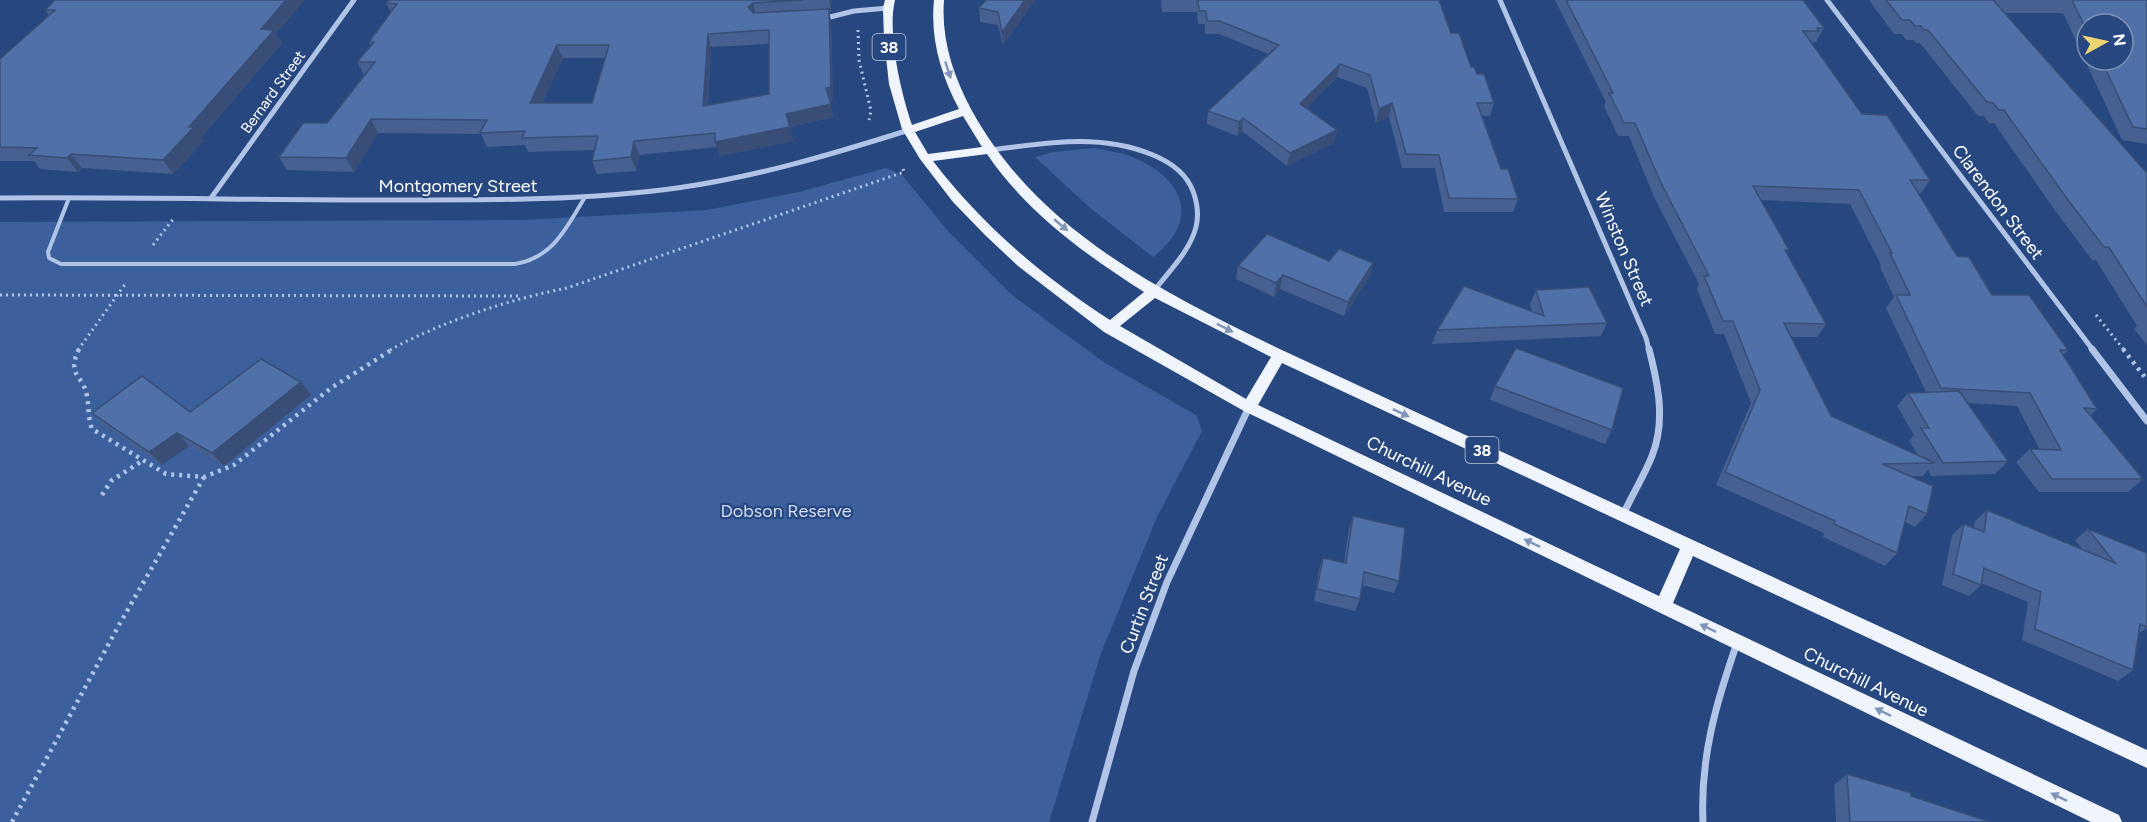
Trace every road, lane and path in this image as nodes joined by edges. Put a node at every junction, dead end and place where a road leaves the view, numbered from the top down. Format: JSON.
{"nodes":[{"id":1,"x":354,"y":0,"type":"edge"},
{"id":2,"x":939,"y":0,"type":"edge"},
{"id":3,"x":1500,"y":0,"type":"edge"},
{"id":4,"x":1827,"y":0,"type":"edge"},
{"id":5,"x":889,"y":4,"type":"edge"},
{"id":6,"x":859,"y":11,"type":"junction"},
{"id":7,"x":812,"y":20,"type":"edge"},
{"id":8,"x":965,"y":111,"type":"junction"},
{"id":9,"x":909,"y":130,"type":"junction"},
{"id":10,"x":882,"y":139,"type":"junction"},
{"id":11,"x":990,"y":150,"type":"junction"},
{"id":12,"x":926,"y":158,"type":"junction"},
{"id":13,"x":585,"y":197,"type":"junction"},
{"id":14,"x":0,"y":198,"type":"edge"},
{"id":15,"x":69,"y":198,"type":"junction"},
{"id":16,"x":189,"y":198,"type":"junction"},
{"id":17,"x":211,"y":198,"type":"junction"},
{"id":18,"x":139,"y":264,"type":"junction"},
{"id":19,"x":1153,"y":292,"type":"junction"},
{"id":20,"x":0,"y":294,"type":"edge"},
{"id":21,"x":117,"y":296,"type":"junction"},
{"id":22,"x":524,"y":296,"type":"junction"},
{"id":23,"x":1109,"y":328,"type":"junction"},
{"id":24,"x":1279,"y":356,"type":"junction"},
{"id":25,"x":1249,"y":407,"type":"junction"},
{"id":26,"x":2147,"y":421,"type":"edge"},
{"id":27,"x":142,"y":461,"type":"junction"},
{"id":28,"x":204,"y":477,"type":"junction"},
{"id":29,"x":102,"y":495,"type":"dead end"},
{"id":30,"x":1622,"y":516,"type":"junction"},
{"id":31,"x":1689,"y":547,"type":"junction"},
{"id":32,"x":1663,"y":606,"type":"junction"},
{"id":33,"x":1738,"y":642,"type":"junction"},
{"id":34,"x":2147,"y":759,"type":"edge"},
{"id":35,"x":12,"y":822,"type":"edge"},
{"id":36,"x":1092,"y":822,"type":"edge"},
{"id":37,"x":1703,"y":822,"type":"edge"},
{"id":38,"x":2112,"y":822,"type":"edge"}],
"edges":[{"from":1,"to":17,"type":"street","name":"Bernard Street"},
{"from":2,"to":8,"type":"main road","number":"38","one_way":true},
{"from":3,"to":30,"type":"street","name":"Winston Street"},
{"from":4,"to":26,"type":"street","name":"Clarendon Street"},
{"from":5,"to":6,"type":"street"},
{"from":5,"to":9,"type":"main road","name":"Churchill Avenue","number":"38"},
{"from":6,"to":7,"type":"street"},
{"from":6,"to":10,"type":"path"},
{"from":8,"to":9,"type":"main road"},
{"from":8,"to":11,"type":"main road","number":"38"},
{"from":9,"to":10,"type":"street","name":"Montgomery Street"},
{"from":9,"to":12,"type":"main road","name":"Churchill Avenue","number":"38"},
{"from":10,"to":13,"type":"street","name":"Montgomery Street"},
{"from":10,"to":22,"type":"path"},
{"from":11,"to":12,"type":"main road"},
{"from":11,"to":19,"type":"main road","number":"38","one_way":true},
{"from":11,"to":19,"type":"street"},
{"from":12,"to":23,"type":"main road","name":"Churchill Avenue","number":"38"},
{"from":13,"to":17,"type":"street","name":"Montgomery Street"},
{"from":13,"to":18,"type":"lane"},
{"from":14,"to":15,"type":"street","name":"Montgomery Street"},
{"from":15,"to":16,"type":"street","name":"Montgomery Street"},
{"from":15,"to":18,"type":"lane"},
{"from":16,"to":17,"type":"street","name":"Montgomery Street"},
{"from":16,"to":18,"type":"path"},
{"from":18,"to":21,"type":"path"},
{"from":19,"to":23,"type":"main road"},
{"from":19,"to":24,"type":"main road","number":"38","one_way":true},
{"from":20,"to":21,"type":"path"},
{"from":21,"to":22,"type":"path"},
{"from":21,"to":27,"type":"path"},
{"from":22,"to":28,"type":"path"},
{"from":23,"to":25,"type":"main road","name":"Churchill Avenue","number":"38"},
{"from":24,"to":25,"type":"main road"},
{"from":24,"to":30,"type":"main road","number":"38","one_way":true},
{"from":32,"to":25,"type":"main road","name":"Churchill Avenue","number":"38","one_way":true},
{"from":25,"to":36,"type":"street","name":"Curtin Street"},
{"from":27,"to":28,"type":"path"},
{"from":27,"to":29,"type":"path"},
{"from":28,"to":35,"type":"path"},
{"from":30,"to":31,"type":"main road","number":"38"},
{"from":31,"to":32,"type":"main road"},
{"from":31,"to":34,"type":"main road","number":"38"},
{"from":33,"to":32,"type":"main road","name":"Churchill Avenue","number":"38","one_way":true},
{"from":33,"to":37,"type":"street"},
{"from":38,"to":33,"type":"main road","name":"Churchill Avenue","number":"38","one_way":true}]}
